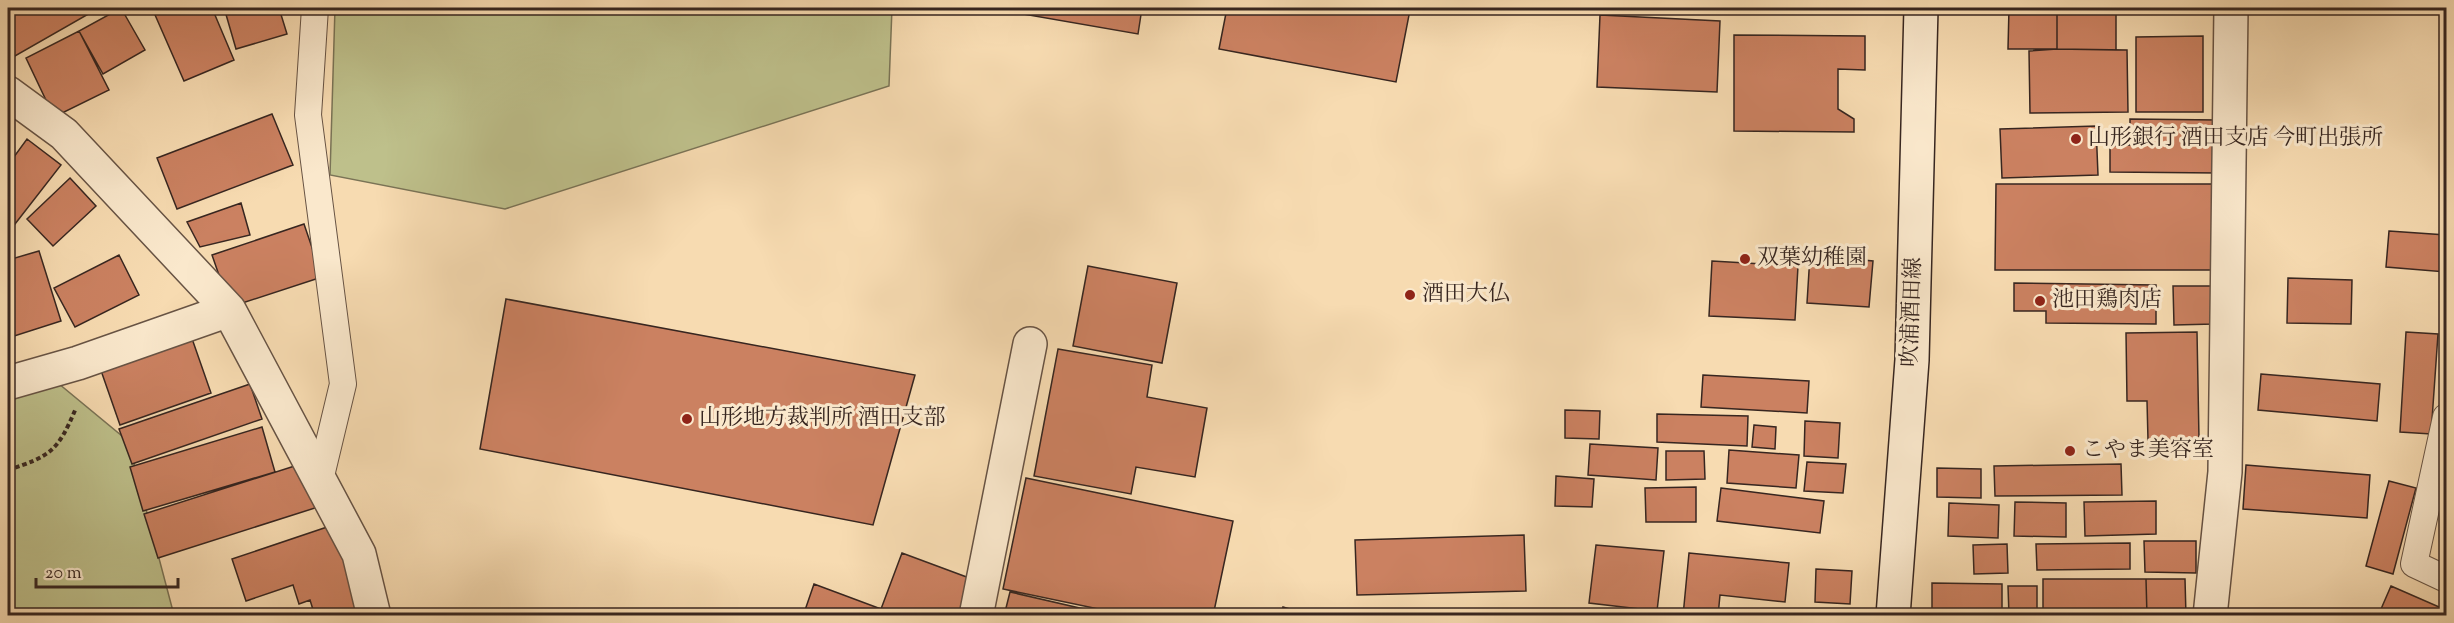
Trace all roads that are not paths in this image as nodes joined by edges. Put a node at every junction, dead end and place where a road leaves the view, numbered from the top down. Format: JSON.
{"nodes":[{"id":1,"x":315,"y":8,"type":"edge"},
{"id":2,"x":1921,"y":8,"type":"edge"},
{"id":3,"x":2231,"y":8,"type":"edge"},
{"id":4,"x":8,"y":93,"type":"edge"},
{"id":5,"x":229,"y":310,"type":"junction"},
{"id":6,"x":1030,"y":344,"type":"dead end"},
{"id":7,"x":8,"y":383,"type":"edge"},
{"id":8,"x":2446,"y":417,"type":"edge"},
{"id":9,"x":320,"y":480,"type":"junction"},
{"id":10,"x":2446,"y":579,"type":"edge"},
{"id":11,"x":374,"y":615,"type":"edge"},
{"id":12,"x":976,"y":615,"type":"edge"},
{"id":13,"x":1893,"y":615,"type":"edge"},
{"id":14,"x":2210,"y":615,"type":"edge"}],
"edges":[{"from":1,"to":9,"type":"lane"},
{"from":2,"to":13,"type":"street","name":"吹浦酒田線"},
{"from":3,"to":14,"type":"street"},
{"from":4,"to":5,"type":"street"},
{"from":5,"to":7,"type":"street"},
{"from":5,"to":9,"type":"street"},
{"from":6,"to":12,"type":"street"},
{"from":8,"to":10,"type":"lane"},
{"from":9,"to":11,"type":"street"}]}
